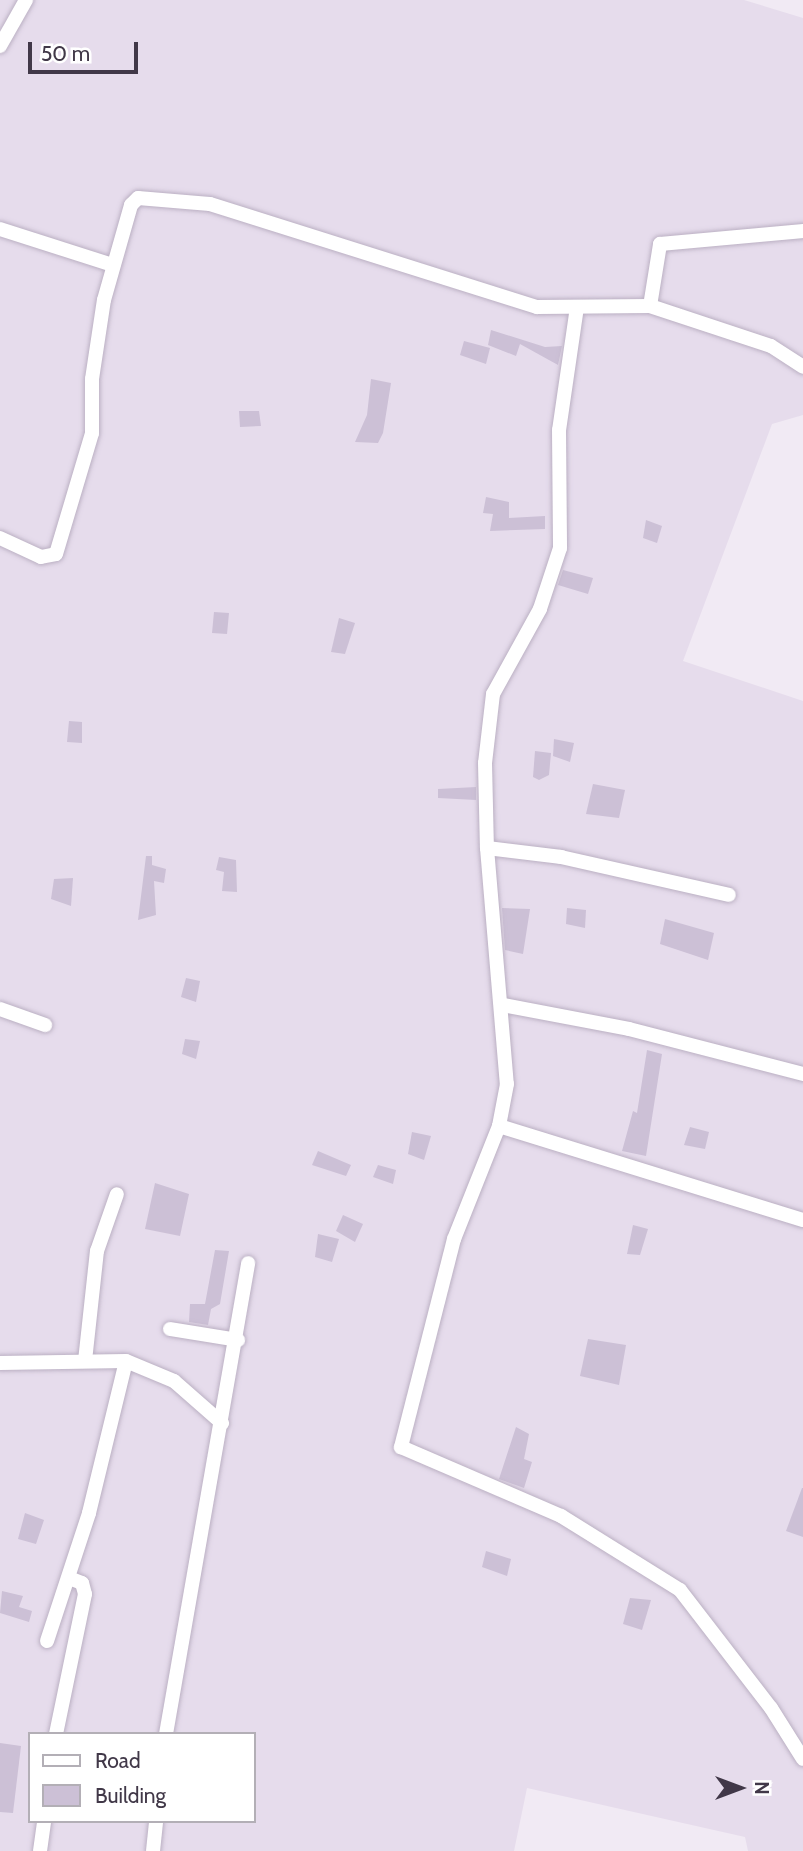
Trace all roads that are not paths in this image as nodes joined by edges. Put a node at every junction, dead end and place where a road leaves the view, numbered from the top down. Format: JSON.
{"nodes":[{"id":1,"x":25,"y":3,"type":"edge"},
{"id":2,"x":0,"y":46,"type":"edge"},
{"id":3,"x":0,"y":229,"type":"edge"},
{"id":4,"x":803,"y":231,"type":"edge"},
{"id":5,"x":113,"y":265,"type":"junction"},
{"id":6,"x":650,"y":306,"type":"junction"},
{"id":7,"x":577,"y":307,"type":"junction"},
{"id":8,"x":803,"y":367,"type":"edge"},
{"id":9,"x":0,"y":538,"type":"edge"},
{"id":10,"x":486,"y":848,"type":"junction"},
{"id":11,"x":729,"y":895,"type":"dead end"},
{"id":12,"x":503,"y":1005,"type":"junction"},
{"id":13,"x":0,"y":1009,"type":"edge"},
{"id":14,"x":45,"y":1025,"type":"dead end"},
{"id":15,"x":803,"y":1074,"type":"edge"},
{"id":16,"x":499,"y":1126,"type":"junction"},
{"id":17,"x":117,"y":1194,"type":"dead end"},
{"id":18,"x":803,"y":1220,"type":"edge"},
{"id":19,"x":248,"y":1263,"type":"dead end"},
{"id":20,"x":170,"y":1329,"type":"dead end"},
{"id":21,"x":238,"y":1340,"type":"junction"},
{"id":22,"x":85,"y":1361,"type":"junction"},
{"id":23,"x":126,"y":1361,"type":"junction"},
{"id":24,"x":0,"y":1363,"type":"edge"},
{"id":25,"x":222,"y":1423,"type":"junction"},
{"id":26,"x":69,"y":1578,"type":"junction"},
{"id":27,"x":47,"y":1642,"type":"dead end"},
{"id":28,"x":56,"y":1732,"type":"edge"},
{"id":29,"x":166,"y":1732,"type":"edge"},
{"id":30,"x":803,"y":1759,"type":"edge"},
{"id":31,"x":44,"y":1823,"type":"edge"},
{"id":32,"x":156,"y":1823,"type":"edge"},
{"id":33,"x":40,"y":1851,"type":"edge"},
{"id":34,"x":153,"y":1851,"type":"edge"}],
"edges":[{"from":1,"to":2,"type":"street"},
{"from":3,"to":5,"type":"street"},
{"from":4,"to":6,"type":"street"},
{"from":5,"to":7,"type":"street"},
{"from":5,"to":9,"type":"street"},
{"from":6,"to":7,"type":"street"},
{"from":6,"to":8,"type":"street"},
{"from":7,"to":10,"type":"street"},
{"from":10,"to":11,"type":"street"},
{"from":10,"to":12,"type":"street"},
{"from":12,"to":15,"type":"street"},
{"from":12,"to":16,"type":"street"},
{"from":13,"to":14,"type":"street"},
{"from":16,"to":18,"type":"street"},
{"from":16,"to":30,"type":"street"},
{"from":17,"to":22,"type":"street"},
{"from":19,"to":21,"type":"street"},
{"from":20,"to":21,"type":"street"},
{"from":21,"to":25,"type":"street"},
{"from":22,"to":23,"type":"street"},
{"from":22,"to":24,"type":"street"},
{"from":23,"to":25,"type":"street"},
{"from":23,"to":26,"type":"street"},
{"from":25,"to":29,"type":"street"},
{"from":26,"to":27,"type":"street"},
{"from":26,"to":28,"type":"street"},
{"from":31,"to":33,"type":"street"},
{"from":32,"to":34,"type":"street"}]}
